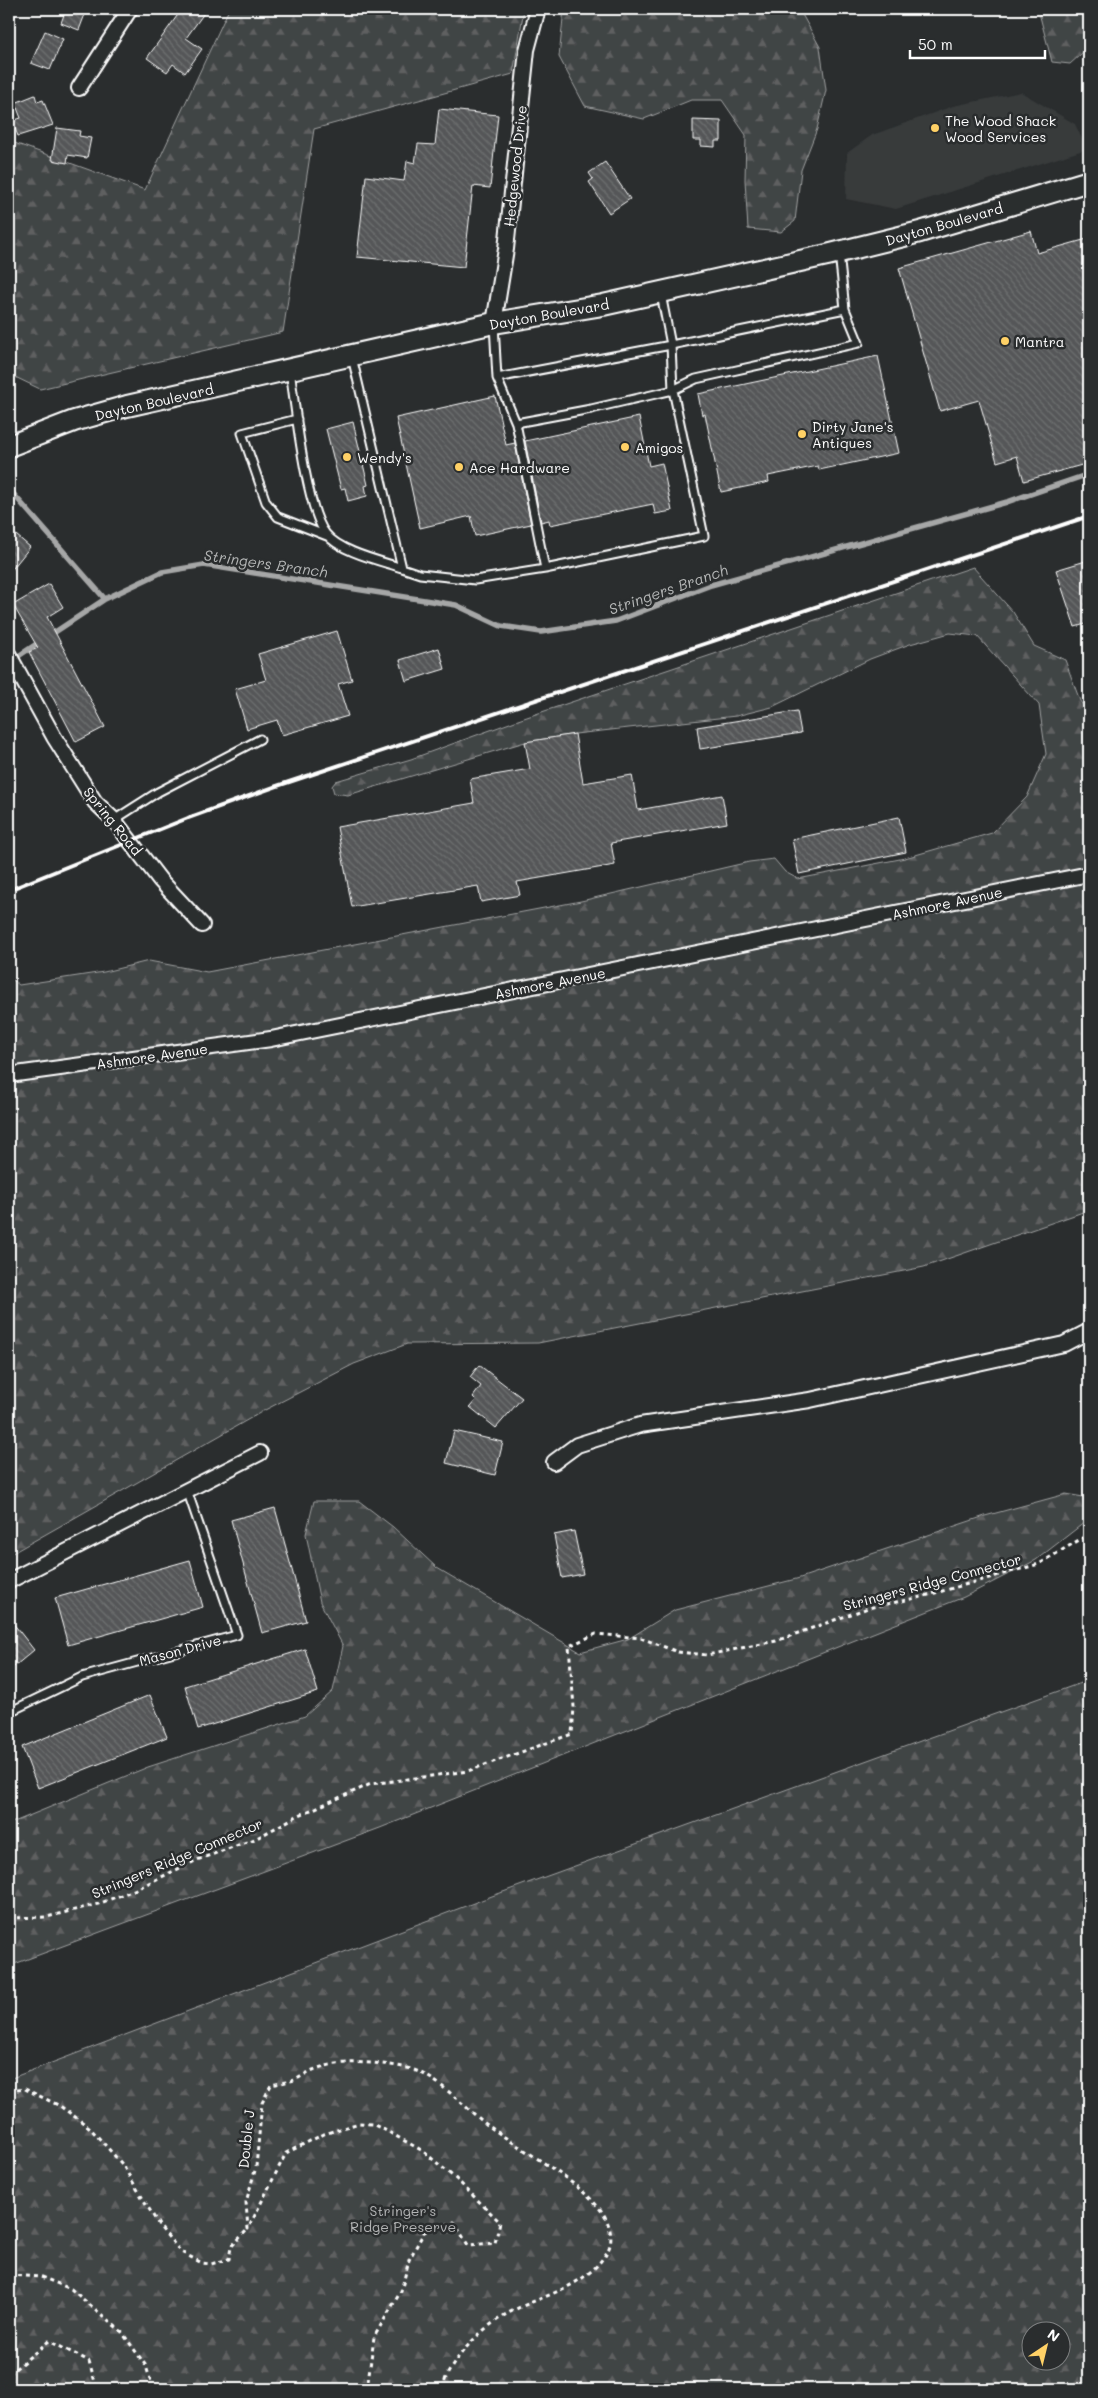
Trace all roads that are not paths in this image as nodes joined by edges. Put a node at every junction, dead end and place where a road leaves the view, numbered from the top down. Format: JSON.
{"nodes":[{"id":1,"x":130,"y":9,"type":"edge"},
{"id":2,"x":538,"y":9,"type":"edge"},
{"id":3,"x":80,"y":88,"type":"dead end"},
{"id":4,"x":1089,"y":182,"type":"edge"},
{"id":5,"x":838,"y":252,"type":"junction"},
{"id":6,"x":660,"y":293,"type":"junction"},
{"id":7,"x":845,"y":309,"type":"junction"},
{"id":8,"x":494,"y":323,"type":"junction"},
{"id":9,"x":671,"y":345,"type":"junction"},
{"id":10,"x":352,"y":356,"type":"junction"},
{"id":11,"x":290,"y":370,"type":"junction"},
{"id":12,"x":497,"y":378,"type":"junction"},
{"id":13,"x":673,"y":390,"type":"junction"},
{"id":14,"x":298,"y":419,"type":"junction"},
{"id":15,"x":516,"y":423,"type":"junction"},
{"id":16,"x":9,"y":446,"type":"edge"},
{"id":17,"x":329,"y":537,"type":"junction"},
{"id":18,"x":402,"y":568,"type":"junction"},
{"id":19,"x":545,"y":569,"type":"junction"},
{"id":20,"x":9,"y":655,"type":"edge"},
{"id":21,"x":260,"y":739,"type":"dead end"},
{"id":22,"x":114,"y":820,"type":"junction"},
{"id":23,"x":1089,"y":874,"type":"edge"},
{"id":24,"x":202,"y":925,"type":"dead end"},
{"id":25,"x":9,"y":1075,"type":"edge"},
{"id":26,"x":1089,"y":1331,"type":"edge"},
{"id":27,"x":260,"y":1453,"type":"dead end"},
{"id":28,"x":554,"y":1462,"type":"dead end"},
{"id":29,"x":186,"y":1490,"type":"junction"},
{"id":30,"x":9,"y":1581,"type":"edge"},
{"id":31,"x":9,"y":1712,"type":"edge"}],
"edges":[{"from":1,"to":3,"type":"street"},
{"from":2,"to":8,"type":"street","name":"Hedgewood Drive"},
{"from":4,"to":5,"type":"main road","name":"Dayton Boulevard"},
{"from":5,"to":6,"type":"main road","name":"Dayton Boulevard"},
{"from":5,"to":7,"type":"lane"},
{"from":6,"to":8,"type":"main road","name":"Dayton Boulevard"},
{"from":6,"to":9,"type":"lane"},
{"from":7,"to":9,"type":"lane"},
{"from":7,"to":13,"type":"lane"},
{"from":8,"to":10,"type":"main road","name":"Dayton Boulevard"},
{"from":8,"to":12,"type":"lane"},
{"from":9,"to":12,"type":"lane"},
{"from":9,"to":13,"type":"lane"},
{"from":10,"to":11,"type":"main road","name":"Dayton Boulevard"},
{"from":10,"to":18,"type":"lane"},
{"from":11,"to":14,"type":"lane"},
{"from":11,"to":16,"type":"main road","name":"Dayton Boulevard"},
{"from":12,"to":15,"type":"lane"},
{"from":13,"to":15,"type":"lane"},
{"from":13,"to":19,"type":"lane"},
{"from":14,"to":17,"type":"lane"},
{"from":14,"to":17,"type":"lane"},
{"from":15,"to":19,"type":"lane"},
{"from":17,"to":18,"type":"lane"},
{"from":18,"to":19,"type":"lane"},
{"from":20,"to":22,"type":"street","name":"Spring Road"},
{"from":21,"to":22,"type":"lane"},
{"from":22,"to":24,"type":"street","name":"Spring Road"},
{"from":23,"to":25,"type":"street","name":"Ashmore Avenue"},
{"from":26,"to":28,"type":"street"},
{"from":27,"to":29,"type":"street"},
{"from":29,"to":30,"type":"street"},
{"from":29,"to":31,"type":"lane","name":"Mason Drive"}]}
